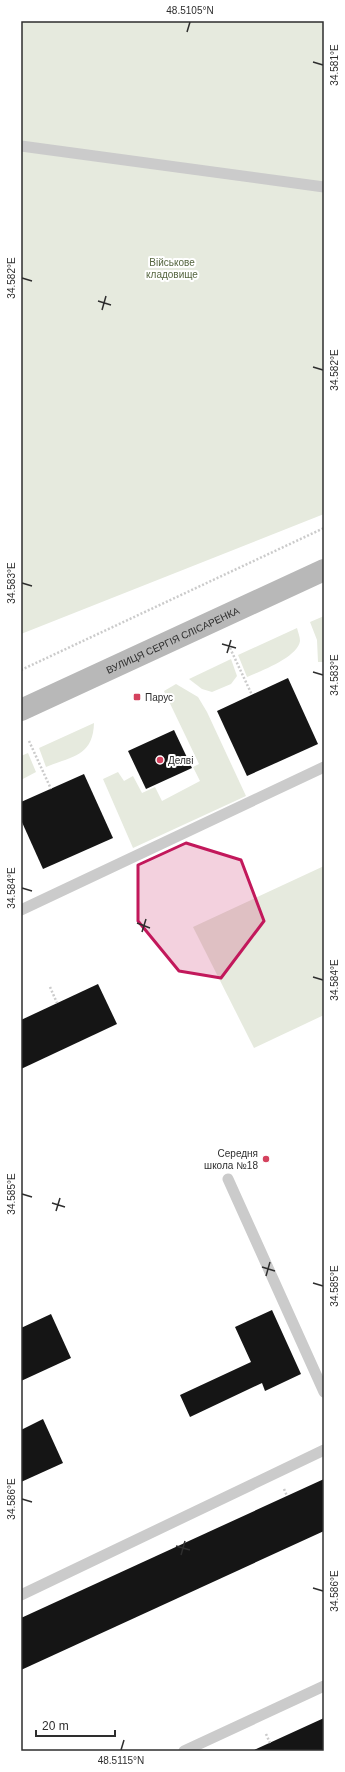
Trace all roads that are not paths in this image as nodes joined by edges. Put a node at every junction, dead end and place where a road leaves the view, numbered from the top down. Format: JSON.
{"nodes":[{"id":1,"x":21,"y":146,"type":"edge"},
{"id":2,"x":324,"y":187,"type":"edge"},
{"id":3,"x":324,"y":570,"type":"edge"},
{"id":4,"x":21,"y":710,"type":"edge"},
{"id":5,"x":324,"y":767,"type":"edge"},
{"id":6,"x":21,"y":910,"type":"edge"},
{"id":7,"x":228,"y":1179,"type":"dead end"},
{"id":8,"x":324,"y":1392,"type":"edge"},
{"id":9,"x":324,"y":1450,"type":"edge"},
{"id":10,"x":21,"y":1595,"type":"edge"},
{"id":11,"x":324,"y":1686,"type":"edge"},
{"id":12,"x":184,"y":1751,"type":"edge"}],
"edges":[{"from":1,"to":2,"type":"lane"},
{"from":3,"to":4,"type":"street","name":"ВУЛИЦЯ СЕРГІЯ СЛІСАРЕНКА"},
{"from":5,"to":6,"type":"lane"},
{"from":7,"to":8,"type":"lane"},
{"from":9,"to":10,"type":"lane"},
{"from":11,"to":12,"type":"lane"}]}
